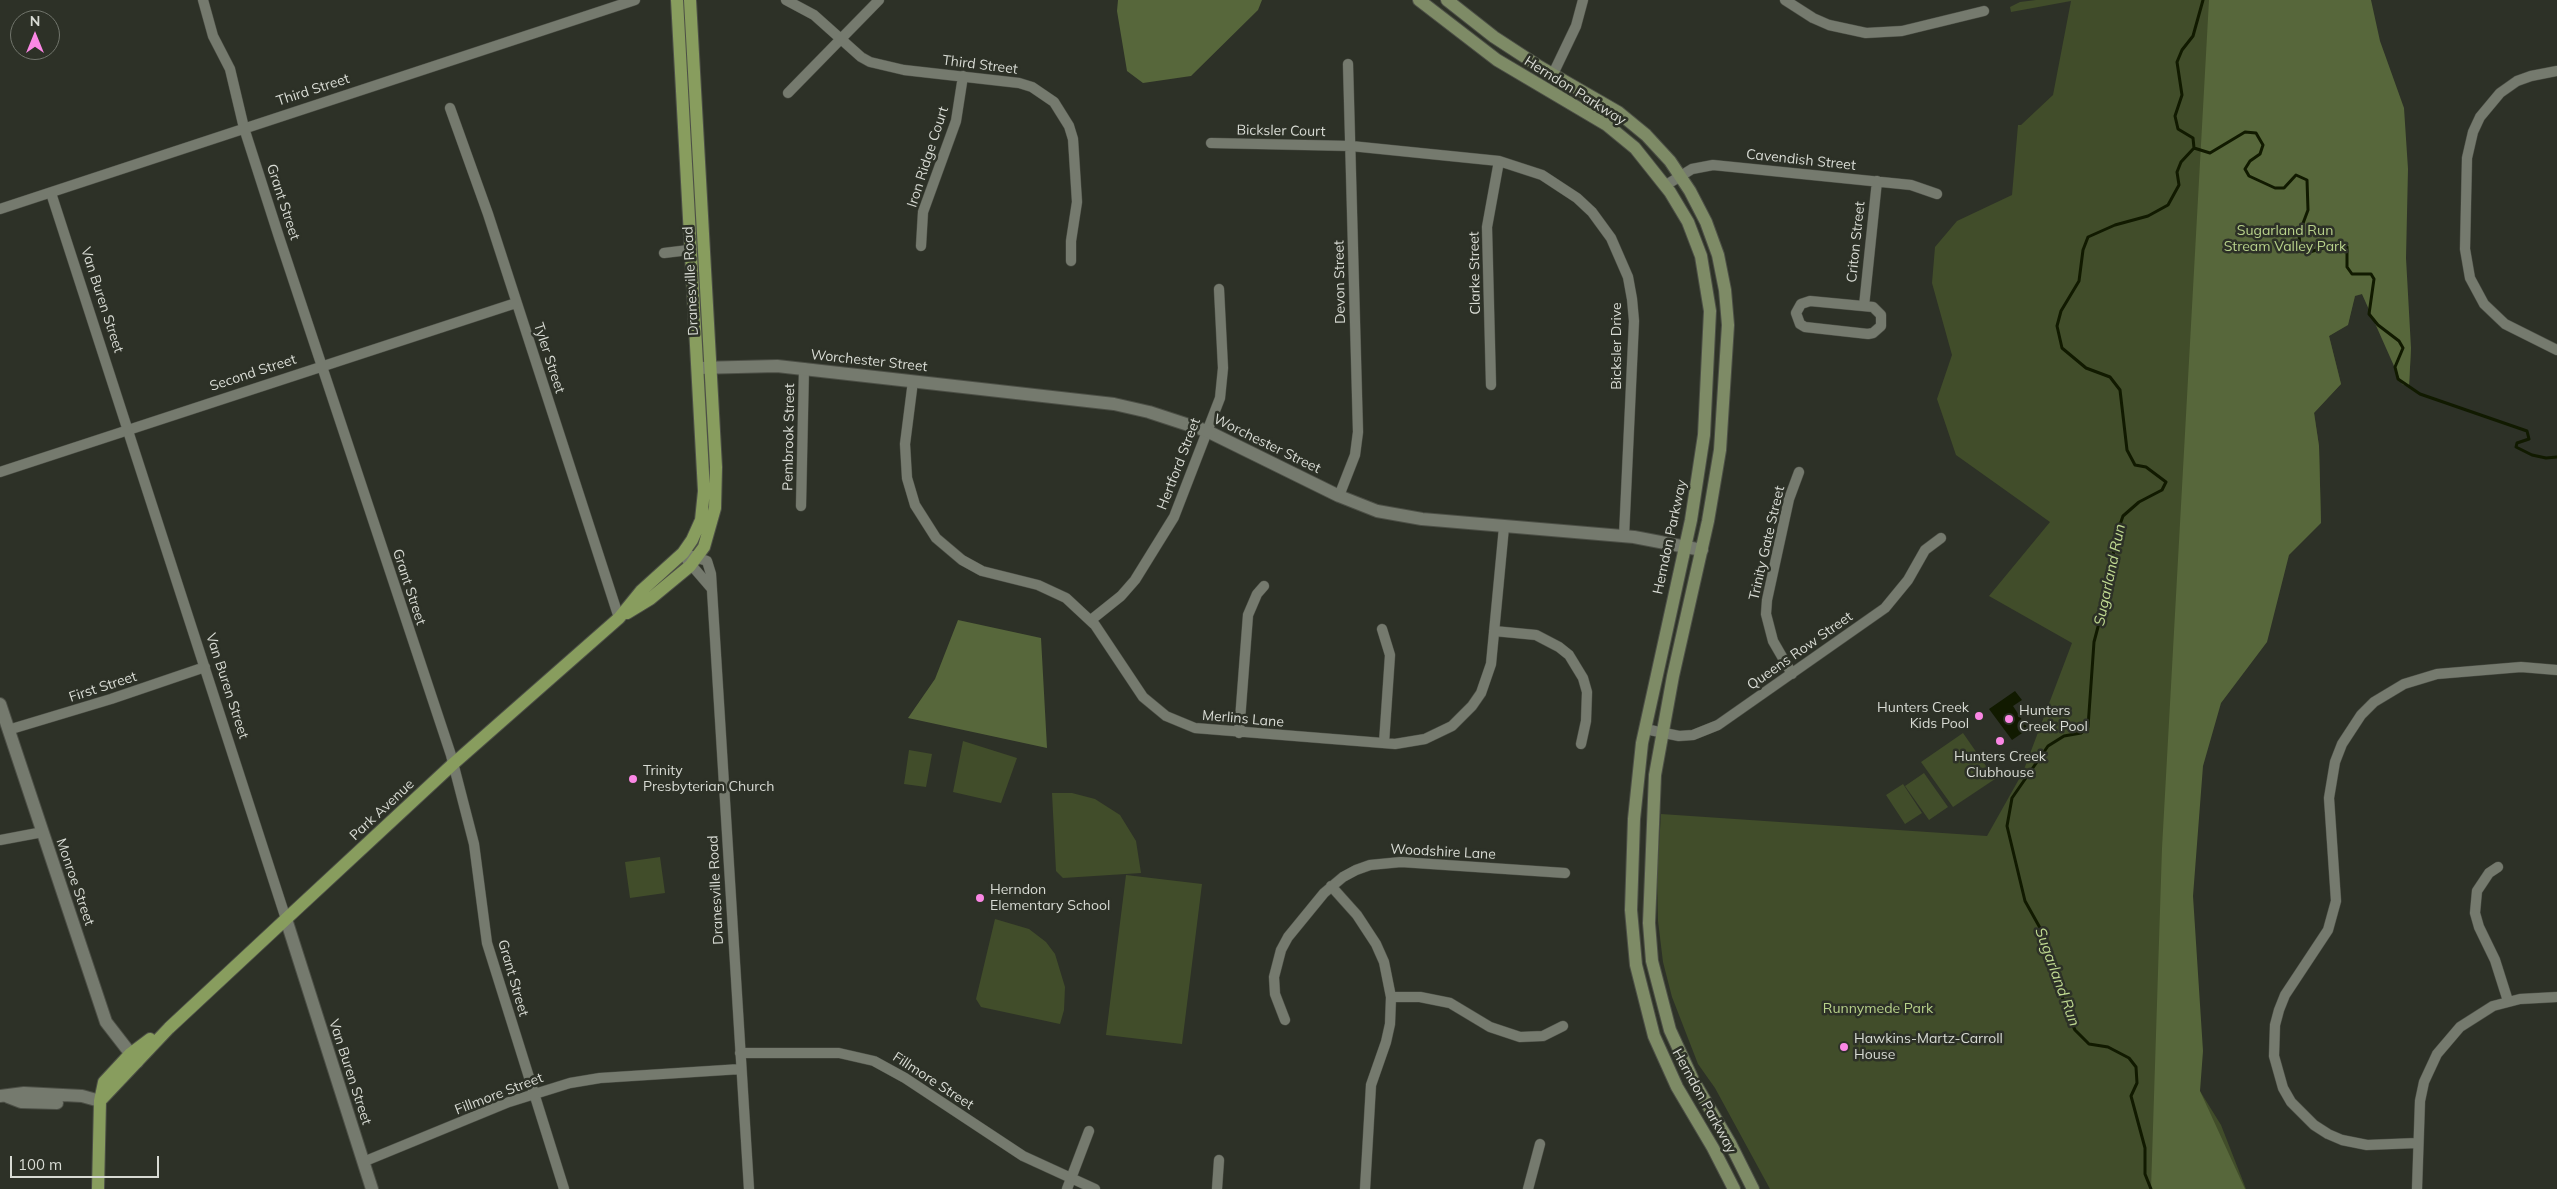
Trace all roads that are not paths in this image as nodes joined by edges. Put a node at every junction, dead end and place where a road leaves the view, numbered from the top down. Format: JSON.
{"nodes":[{"id":1,"x":203,"y":0,"type":"edge"},
{"id":2,"x":635,"y":0,"type":"edge"},
{"id":3,"x":678,"y":0,"type":"edge"},
{"id":4,"x":690,"y":0,"type":"edge"},
{"id":5,"x":786,"y":0,"type":"edge"},
{"id":6,"x":879,"y":0,"type":"edge"},
{"id":7,"x":1419,"y":0,"type":"edge"},
{"id":8,"x":1446,"y":0,"type":"edge"},
{"id":9,"x":1583,"y":0,"type":"edge"},
{"id":10,"x":1785,"y":0,"type":"edge"},
{"id":11,"x":1984,"y":10,"type":"dead end"},
{"id":12,"x":841,"y":39,"type":"junction"},
{"id":13,"x":1348,"y":64,"type":"dead end"},
{"id":14,"x":2557,"y":71,"type":"edge"},
{"id":15,"x":1553,"y":74,"type":"junction"},
{"id":16,"x":963,"y":76,"type":"junction"},
{"id":17,"x":788,"y":93,"type":"dead end"},
{"id":18,"x":450,"y":108,"type":"dead end"},
{"id":19,"x":244,"y":128,"type":"junction"},
{"id":20,"x":1211,"y":143,"type":"dead end"},
{"id":21,"x":1351,"y":146,"type":"junction"},
{"id":22,"x":1499,"y":161,"type":"junction"},
{"id":23,"x":1681,"y":176,"type":"junction"},
{"id":24,"x":1877,"y":181,"type":"junction"},
{"id":25,"x":1666,"y":185,"type":"junction"},
{"id":26,"x":51,"y":192,"type":"junction"},
{"id":27,"x":1938,"y":194,"type":"dead end"},
{"id":28,"x":0,"y":209,"type":"edge"},
{"id":29,"x":921,"y":246,"type":"dead end"},
{"id":30,"x":689,"y":250,"type":"junction"},
{"id":31,"x":664,"y":253,"type":"dead end"},
{"id":32,"x":1071,"y":261,"type":"dead end"},
{"id":33,"x":1219,"y":289,"type":"dead end"},
{"id":34,"x":516,"y":303,"type":"junction"},
{"id":35,"x":1864,"y":306,"type":"junction"},
{"id":36,"x":2557,"y":350,"type":"edge"},
{"id":37,"x":321,"y":366,"type":"junction"},
{"id":38,"x":711,"y":367,"type":"junction"},
{"id":39,"x":698,"y":368,"type":"junction"},
{"id":40,"x":804,"y":368,"type":"junction"},
{"id":41,"x":913,"y":381,"type":"junction"},
{"id":42,"x":1491,"y":385,"type":"dead end"},
{"id":43,"x":127,"y":429,"type":"junction"},
{"id":44,"x":1207,"y":431,"type":"junction"},
{"id":45,"x":0,"y":472,"type":"edge"},
{"id":46,"x":1799,"y":472,"type":"dead end"},
{"id":47,"x":1339,"y":496,"type":"junction"},
{"id":48,"x":801,"y":506,"type":"dead end"},
{"id":49,"x":1504,"y":526,"type":"junction"},
{"id":50,"x":1624,"y":536,"type":"junction"},
{"id":51,"x":1941,"y":538,"type":"dead end"},
{"id":52,"x":1685,"y":546,"type":"junction"},
{"id":53,"x":1702,"y":550,"type":"junction"},
{"id":54,"x":684,"y":553,"type":"junction"},
{"id":55,"x":694,"y":561,"type":"junction"},
{"id":56,"x":1264,"y":586,"type":"dead end"},
{"id":57,"x":712,"y":590,"type":"junction"},
{"id":58,"x":618,"y":618,"type":"junction"},
{"id":59,"x":1091,"y":620,"type":"junction"},
{"id":60,"x":1382,"y":629,"type":"dead end"},
{"id":61,"x":1494,"y":631,"type":"junction"},
{"id":62,"x":205,"y":667,"type":"junction"},
{"id":63,"x":2557,"y":670,"type":"edge"},
{"id":64,"x":1792,"y":674,"type":"junction"},
{"id":65,"x":0,"y":704,"type":"edge"},
{"id":66,"x":1645,"y":729,"type":"junction"},
{"id":67,"x":8,"y":730,"type":"junction"},
{"id":68,"x":1663,"y":732,"type":"junction"},
{"id":69,"x":1239,"y":733,"type":"junction"},
{"id":70,"x":1384,"y":743,"type":"junction"},
{"id":71,"x":1581,"y":744,"type":"dead end"},
{"id":72,"x":452,"y":764,"type":"junction"},
{"id":73,"x":42,"y":832,"type":"junction"},
{"id":74,"x":0,"y":840,"type":"edge"},
{"id":75,"x":2498,"y":867,"type":"dead end"},
{"id":76,"x":1565,"y":873,"type":"dead end"},
{"id":77,"x":1331,"y":886,"type":"junction"},
{"id":78,"x":286,"y":918,"type":"junction"},
{"id":79,"x":1391,"y":997,"type":"junction"},
{"id":80,"x":2557,"y":997,"type":"edge"},
{"id":81,"x":2508,"y":1001,"type":"junction"},
{"id":82,"x":1285,"y":1020,"type":"dead end"},
{"id":83,"x":1563,"y":1026,"type":"dead end"},
{"id":84,"x":740,"y":1053,"type":"junction"},
{"id":85,"x":133,"y":1058,"type":"junction"},
{"id":86,"x":741,"y":1069,"type":"junction"},
{"id":87,"x":533,"y":1093,"type":"junction"},
{"id":88,"x":4,"y":1096,"type":"edge"},
{"id":89,"x":100,"y":1100,"type":"junction"},
{"id":90,"x":1089,"y":1131,"type":"dead end"},
{"id":91,"x":2418,"y":1143,"type":"junction"},
{"id":92,"x":1540,"y":1144,"type":"dead end"},
{"id":93,"x":1219,"y":1160,"type":"dead end"},
{"id":94,"x":363,"y":1162,"type":"junction"},
{"id":95,"x":1068,"y":1184,"type":"edge"},
{"id":96,"x":98,"y":1189,"type":"edge"},
{"id":97,"x":372,"y":1189,"type":"edge"},
{"id":98,"x":564,"y":1189,"type":"edge"},
{"id":99,"x":749,"y":1189,"type":"edge"},
{"id":100,"x":1095,"y":1189,"type":"edge"},
{"id":101,"x":1217,"y":1189,"type":"edge"},
{"id":102,"x":1366,"y":1189,"type":"edge"},
{"id":103,"x":1528,"y":1189,"type":"edge"},
{"id":104,"x":1734,"y":1189,"type":"edge"},
{"id":105,"x":1753,"y":1189,"type":"edge"},
{"id":106,"x":2417,"y":1189,"type":"edge"}],
"edges":[{"from":1,"to":19,"type":"street","name":"Grant Street"},
{"from":2,"to":19,"type":"street","name":"Third Street"},
{"from":3,"to":30,"type":"main road","name":"Dranesville Road"},
{"from":4,"to":38,"type":"main road","name":"Dranesville Road"},
{"from":5,"to":12,"type":"street","name":"Third Street"},
{"from":6,"to":12,"type":"street"},
{"from":7,"to":25,"type":"main road","name":"Herndon Parkway"},
{"from":8,"to":15,"type":"main road","name":"Herndon Parkway"},
{"from":9,"to":15,"type":"street"},
{"from":10,"to":11,"type":"street"},
{"from":12,"to":16,"type":"street","name":"Third Street"},
{"from":12,"to":17,"type":"street"},
{"from":13,"to":21,"type":"street","name":"Devon Street"},
{"from":14,"to":36,"type":"street"},
{"from":15,"to":23,"type":"main road","name":"Herndon Parkway"},
{"from":16,"to":29,"type":"street","name":"Iron Ridge Court"},
{"from":16,"to":32,"type":"street","name":"Third Street"},
{"from":18,"to":34,"type":"street","name":"Tyler Street"},
{"from":19,"to":26,"type":"street","name":"Third Street"},
{"from":19,"to":37,"type":"street","name":"Grant Street"},
{"from":20,"to":21,"type":"street","name":"Bicksler Court"},
{"from":21,"to":22,"type":"street","name":"Bicksler Drive"},
{"from":21,"to":47,"type":"street","name":"Devon Street"},
{"from":22,"to":42,"type":"street","name":"Clarke Street"},
{"from":22,"to":50,"type":"street","name":"Bicksler Drive"},
{"from":23,"to":24,"type":"street","name":"Cavendish Street"},
{"from":23,"to":25,"type":"street","name":"Cavendish Street"},
{"from":23,"to":53,"type":"main road","name":"Herndon Parkway"},
{"from":24,"to":27,"type":"street","name":"Cavendish Street"},
{"from":24,"to":35,"type":"street","name":"Criton Street"},
{"from":25,"to":52,"type":"main road","name":"Herndon Parkway"},
{"from":26,"to":28,"type":"street","name":"Third Street"},
{"from":26,"to":43,"type":"street","name":"Van Buren Street"},
{"from":30,"to":31,"type":"street"},
{"from":30,"to":39,"type":"main road","name":"Dranesville Road"},
{"from":33,"to":44,"type":"street","name":"Hertford Street"},
{"from":34,"to":37,"type":"street","name":"Second Street"},
{"from":34,"to":58,"type":"street","name":"Tyler Street"},
{"from":35,"to":35,"type":"street"},
{"from":37,"to":43,"type":"street","name":"Second Street"},
{"from":37,"to":72,"type":"street","name":"Grant Street"},
{"from":38,"to":39,"type":"street","name":"Worchester Street"},
{"from":38,"to":40,"type":"street","name":"Worchester Street"},
{"from":38,"to":55,"type":"main road","name":"Dranesville Road"},
{"from":39,"to":54,"type":"main road","name":"Dranesville Road"},
{"from":40,"to":41,"type":"street","name":"Worchester Street"},
{"from":40,"to":48,"type":"street","name":"Pembrook Street"},
{"from":41,"to":44,"type":"street","name":"Worchester Street"},
{"from":41,"to":59,"type":"street","name":"Merlins Lane"},
{"from":43,"to":45,"type":"street","name":"Second Street"},
{"from":43,"to":62,"type":"street","name":"Van Buren Street"},
{"from":44,"to":47,"type":"street","name":"Worchester Street"},
{"from":44,"to":59,"type":"street","name":"Hertford Street"},
{"from":46,"to":64,"type":"street","name":"Trinity Gate Street"},
{"from":47,"to":49,"type":"street","name":"Worchester Street"},
{"from":49,"to":50,"type":"street","name":"Worchester Street"},
{"from":49,"to":61,"type":"street","name":"Merlins Lane"},
{"from":50,"to":52,"type":"street","name":"Worchester Street"},
{"from":51,"to":64,"type":"street","name":"Queens Row Street"},
{"from":52,"to":53,"type":"street","name":"Worchester Street"},
{"from":52,"to":66,"type":"main road","name":"Herndon Parkway"},
{"from":53,"to":68,"type":"main road","name":"Herndon Parkway"},
{"from":54,"to":55,"type":"street","name":"Dranesville Road"},
{"from":54,"to":58,"type":"main road","name":"Park Avenue"},
{"from":55,"to":57,"type":"street","name":"Dranesville Road"},
{"from":55,"to":57,"type":"street","name":"Dranesville Road"},
{"from":55,"to":58,"type":"main road","name":"Park Avenue"},
{"from":56,"to":69,"type":"street"},
{"from":57,"to":84,"type":"street","name":"Dranesville Road"},
{"from":58,"to":72,"type":"main road","name":"Park Avenue"},
{"from":59,"to":69,"type":"street","name":"Merlins Lane"},
{"from":60,"to":70,"type":"street"},
{"from":61,"to":70,"type":"street","name":"Merlins Lane"},
{"from":61,"to":71,"type":"street"},
{"from":62,"to":67,"type":"street","name":"First Street"},
{"from":62,"to":78,"type":"street","name":"Van Buren Street"},
{"from":63,"to":91,"type":"street"},
{"from":64,"to":68,"type":"street","name":"Queens Row Street"},
{"from":65,"to":67,"type":"street","name":"Monroe Street"},
{"from":66,"to":68,"type":"street","name":"Queens Row Street"},
{"from":66,"to":104,"type":"main road","name":"Herndon Parkway"},
{"from":67,"to":73,"type":"street","name":"Monroe Street"},
{"from":68,"to":105,"type":"main road","name":"Herndon Parkway"},
{"from":69,"to":70,"type":"street","name":"Merlins Lane"},
{"from":72,"to":78,"type":"main road","name":"Park Avenue"},
{"from":72,"to":87,"type":"street","name":"Grant Street"},
{"from":73,"to":74,"type":"street"},
{"from":73,"to":85,"type":"street","name":"Monroe Street"},
{"from":75,"to":81,"type":"street"},
{"from":76,"to":77,"type":"street","name":"Woodshire Lane"},
{"from":77,"to":79,"type":"street"},
{"from":77,"to":82,"type":"street","name":"Woodshire Lane"},
{"from":78,"to":85,"type":"main road","name":"Park Avenue"},
{"from":78,"to":94,"type":"street","name":"Van Buren Street"},
{"from":79,"to":83,"type":"street"},
{"from":79,"to":102,"type":"street"},
{"from":80,"to":81,"type":"street"},
{"from":81,"to":91,"type":"street"},
{"from":84,"to":86,"type":"street","name":"Dranesville Road"},
{"from":84,"to":95,"type":"street","name":"Fillmore Street"},
{"from":85,"to":89,"type":"main road","name":"Park Avenue"},
{"from":86,"to":87,"type":"street","name":"Fillmore Street"},
{"from":86,"to":99,"type":"street","name":"Dranesville Road"},
{"from":87,"to":94,"type":"street","name":"Fillmore Street"},
{"from":87,"to":98,"type":"street","name":"Grant Street"},
{"from":88,"to":89,"type":"street"},
{"from":89,"to":96,"type":"main road"},
{"from":90,"to":95,"type":"street"},
{"from":91,"to":106,"type":"street"},
{"from":92,"to":103,"type":"street"},
{"from":93,"to":101,"type":"street"},
{"from":94,"to":97,"type":"street","name":"Van Buren Street"},
{"from":95,"to":100,"type":"street","name":"Fillmore Street"}]}
